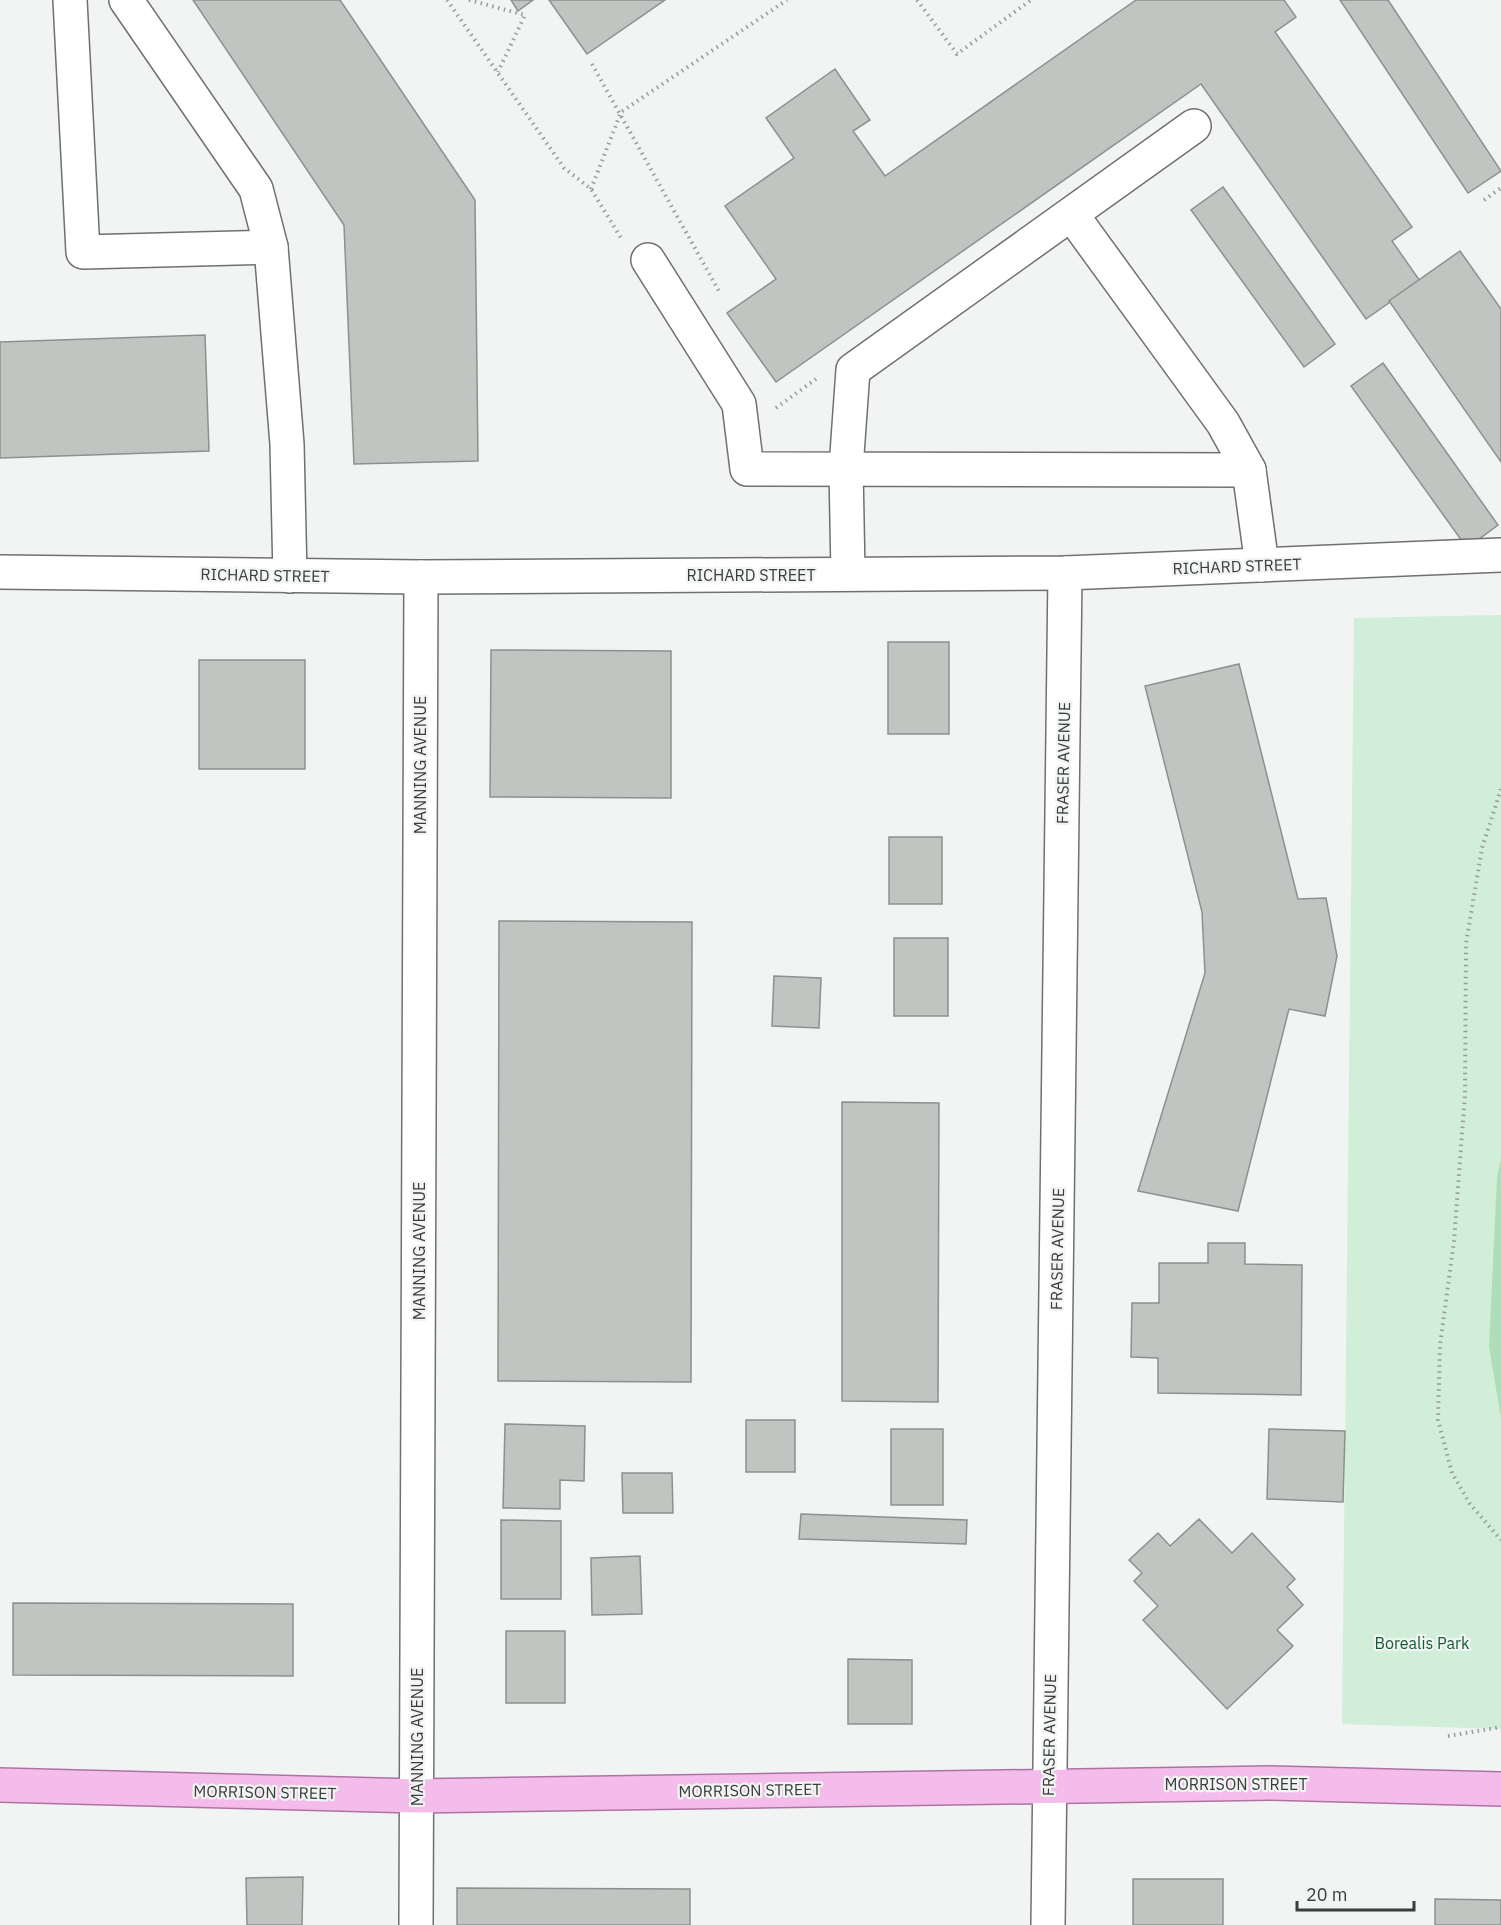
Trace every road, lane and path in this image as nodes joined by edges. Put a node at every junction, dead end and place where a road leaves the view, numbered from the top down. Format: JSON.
{"nodes":[{"id":1,"x":70,"y":0,"type":"edge"},
{"id":2,"x":126,"y":0,"type":"edge"},
{"id":3,"x":447,"y":0,"type":"edge"},
{"id":4,"x":469,"y":0,"type":"edge"},
{"id":5,"x":787,"y":0,"type":"edge"},
{"id":6,"x":917,"y":0,"type":"edge"},
{"id":7,"x":1031,"y":0,"type":"edge"},
{"id":8,"x":592,"y":64,"type":"dead end"},
{"id":9,"x":498,"y":72,"type":"junction"},
{"id":10,"x":621,"y":112,"type":"junction"},
{"id":11,"x":1194,"y":126,"type":"dead end"},
{"id":12,"x":591,"y":189,"type":"junction"},
{"id":13,"x":1501,"y":189,"type":"edge"},
{"id":14,"x":1484,"y":200,"type":"dead end"},
{"id":15,"x":1072,"y":215,"type":"junction"},
{"id":16,"x":622,"y":239,"type":"dead end"},
{"id":17,"x":271,"y":247,"type":"junction"},
{"id":18,"x":648,"y":260,"type":"dead end"},
{"id":19,"x":720,"y":293,"type":"dead end"},
{"id":20,"x":825,"y":372,"type":"dead end"},
{"id":21,"x":740,"y":413,"type":"junction"},
{"id":22,"x":846,"y":468,"type":"junction"},
{"id":23,"x":1249,"y":470,"type":"junction"},
{"id":24,"x":1501,"y":555,"type":"edge"},
{"id":25,"x":1262,"y":566,"type":"junction"},
{"id":26,"x":0,"y":572,"type":"edge"},
{"id":27,"x":1065,"y":573,"type":"junction"},
{"id":28,"x":848,"y":574,"type":"junction"},
{"id":29,"x":290,"y":576,"type":"junction"},
{"id":30,"x":421,"y":577,"type":"junction"},
{"id":31,"x":1501,"y":789,"type":"edge"},
{"id":32,"x":1501,"y":1540,"type":"edge"},
{"id":33,"x":1501,"y":1726,"type":"edge"},
{"id":34,"x":1448,"y":1736,"type":"dead end"},
{"id":35,"x":0,"y":1785,"type":"edge"},
{"id":36,"x":1048,"y":1785,"type":"junction"},
{"id":37,"x":1501,"y":1789,"type":"edge"},
{"id":38,"x":417,"y":1796,"type":"junction"},
{"id":39,"x":416,"y":1925,"type":"edge"},
{"id":40,"x":1048,"y":1925,"type":"edge"}],
"edges":[{"from":1,"to":17,"type":"street"},
{"from":2,"to":17,"type":"street"},
{"from":3,"to":9,"type":"path"},
{"from":4,"to":9,"type":"path"},
{"from":5,"to":10,"type":"path"},
{"from":6,"to":7,"type":"path"},
{"from":8,"to":10,"type":"path"},
{"from":9,"to":12,"type":"path"},
{"from":10,"to":12,"type":"path"},
{"from":10,"to":19,"type":"path"},
{"from":11,"to":15,"type":"street"},
{"from":12,"to":16,"type":"path"},
{"from":13,"to":14,"type":"path"},
{"from":15,"to":22,"type":"street"},
{"from":15,"to":23,"type":"street"},
{"from":17,"to":29,"type":"street"},
{"from":18,"to":21,"type":"street"},
{"from":20,"to":21,"type":"path"},
{"from":21,"to":22,"type":"street"},
{"from":22,"to":23,"type":"street"},
{"from":22,"to":28,"type":"street"},
{"from":23,"to":25,"type":"street"},
{"from":24,"to":25,"type":"street","name":"RICHARD STREET"},
{"from":25,"to":27,"type":"street","name":"RICHARD STREET"},
{"from":26,"to":29,"type":"street","name":"RICHARD STREET"},
{"from":27,"to":28,"type":"street","name":"RICHARD STREET"},
{"from":27,"to":36,"type":"street","name":"FRASER AVENUE"},
{"from":28,"to":30,"type":"street","name":"RICHARD STREET"},
{"from":29,"to":30,"type":"street","name":"RICHARD STREET"},
{"from":30,"to":38,"type":"street","name":"MANNING AVENUE"},
{"from":31,"to":32,"type":"path"},
{"from":33,"to":34,"type":"path"},
{"from":35,"to":38,"type":"main road","name":"MORRISON STREET"},
{"from":36,"to":37,"type":"main road","name":"MORRISON STREET"},
{"from":36,"to":38,"type":"main road","name":"MORRISON STREET"},
{"from":36,"to":40,"type":"street","name":"FRASER AVENUE"},
{"from":38,"to":39,"type":"street","name":"MANNING AVENUE"}]}
